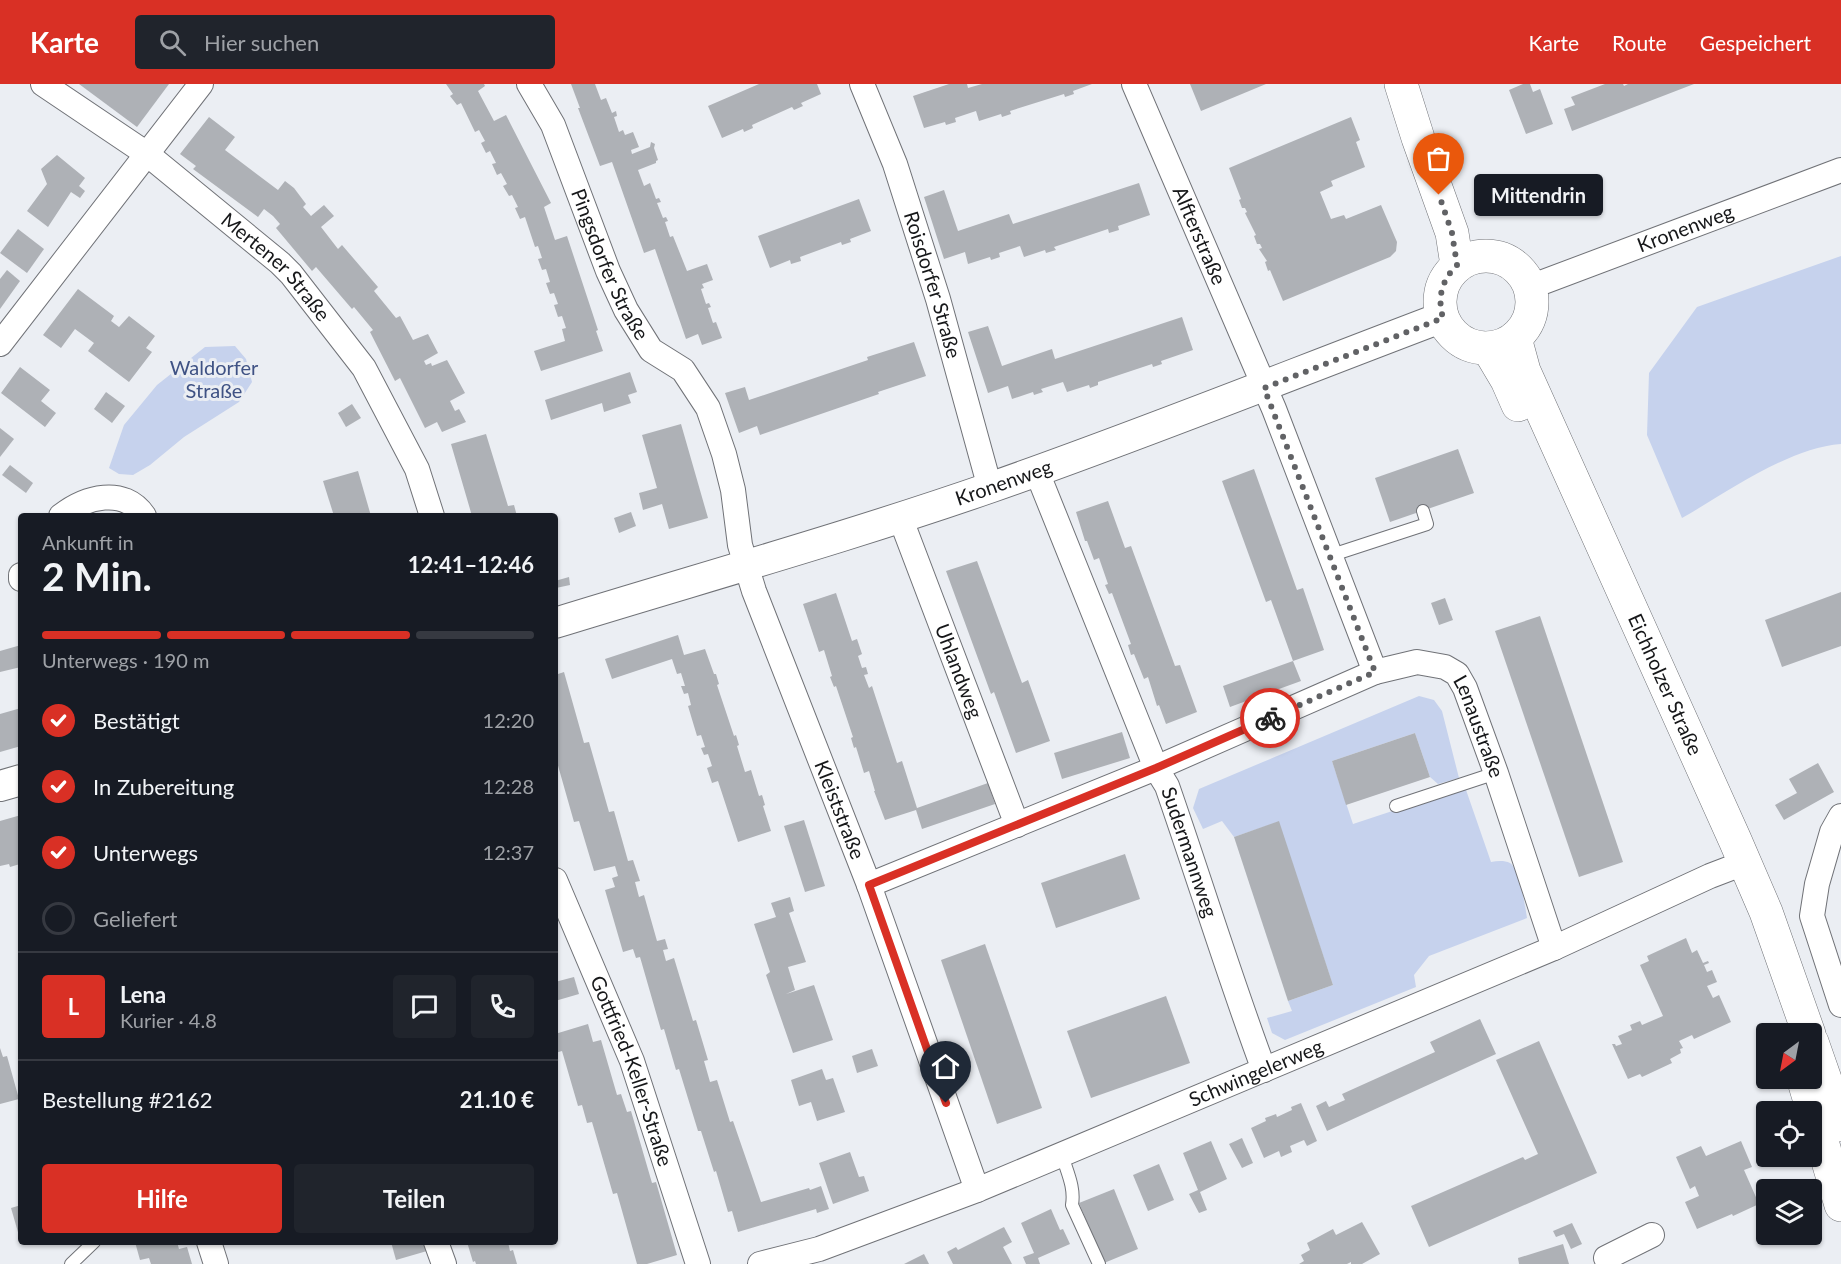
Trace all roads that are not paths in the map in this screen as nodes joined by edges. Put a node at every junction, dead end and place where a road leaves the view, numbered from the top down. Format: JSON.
{"nodes":[{"id":1,"x":43,"y":84,"type":"edge"},
{"id":2,"x":201,"y":84,"type":"edge"},
{"id":3,"x":529,"y":84,"type":"edge"},
{"id":4,"x":862,"y":84,"type":"edge"},
{"id":5,"x":1134,"y":84,"type":"edge"},
{"id":6,"x":1401,"y":84,"type":"edge"},
{"id":7,"x":1423,"y":84,"type":"edge"},
{"id":8,"x":147,"y":154,"type":"junction"},
{"id":9,"x":1841,"y":170,"type":"edge"},
{"id":10,"x":1490,"y":255,"type":"junction"},
{"id":11,"x":1457,"y":265,"type":"junction"},
{"id":12,"x":1530,"y":287,"type":"junction"},
{"id":13,"x":1443,"y":318,"type":"junction"},
{"id":14,"x":1502,"y":343,"type":"junction"},
{"id":15,"x":0,"y":344,"type":"edge"},
{"id":16,"x":1264,"y":388,"type":"junction"},
{"id":17,"x":1037,"y":472,"type":"junction"},
{"id":18,"x":990,"y":488,"type":"junction"},
{"id":19,"x":1423,"y":511,"type":"dead end"},
{"id":20,"x":65,"y":513,"type":"edge"},
{"id":21,"x":142,"y":513,"type":"edge"},
{"id":22,"x":431,"y":513,"type":"edge"},
{"id":23,"x":900,"y":517,"type":"junction"},
{"id":24,"x":1329,"y":556,"type":"junction"},
{"id":25,"x":747,"y":566,"type":"junction"},
{"id":26,"x":558,"y":622,"type":"edge"},
{"id":27,"x":1375,"y":672,"type":"junction"},
{"id":28,"x":1156,"y":768,"type":"junction"},
{"id":29,"x":1496,"y":773,"type":"junction"},
{"id":30,"x":18,"y":781,"type":"edge"},
{"id":31,"x":0,"y":786,"type":"edge"},
{"id":32,"x":1396,"y":806,"type":"dead end"},
{"id":33,"x":1841,"y":816,"type":"edge"},
{"id":34,"x":1017,"y":825,"type":"junction"},
{"id":35,"x":1738,"y":865,"type":"junction"},
{"id":36,"x":869,"y":885,"type":"junction"},
{"id":37,"x":558,"y":887,"type":"edge"},
{"id":38,"x":1554,"y":948,"type":"junction"},
{"id":39,"x":1841,"y":1005,"type":"edge"},
{"id":40,"x":1786,"y":1023,"type":"edge"},
{"id":41,"x":1805,"y":1023,"type":"edge"},
{"id":42,"x":1264,"y":1070,"type":"junction"},
{"id":43,"x":1822,"y":1071,"type":"edge"},
{"id":44,"x":1806,"y":1089,"type":"edge"},
{"id":45,"x":1841,"y":1125,"type":"edge"},
{"id":46,"x":1062,"y":1155,"type":"junction"},
{"id":47,"x":977,"y":1190,"type":"junction"},
{"id":48,"x":1841,"y":1204,"type":"edge"},
{"id":49,"x":1652,"y":1235,"type":"dead end"},
{"id":50,"x":91,"y":1245,"type":"edge"},
{"id":51,"x":210,"y":1245,"type":"edge"},
{"id":52,"x":437,"y":1245,"type":"edge"},
{"id":53,"x":823,"y":1256,"type":"edge"},
{"id":54,"x":71,"y":1264,"type":"edge"},
{"id":55,"x":216,"y":1264,"type":"edge"},
{"id":56,"x":444,"y":1264,"type":"edge"},
{"id":57,"x":698,"y":1264,"type":"edge"},
{"id":58,"x":760,"y":1264,"type":"edge"},
{"id":59,"x":1099,"y":1264,"type":"edge"},
{"id":60,"x":1609,"y":1264,"type":"edge"}],
"edges":[{"from":1,"to":8,"type":"street","name":"Mertener Straße"},
{"from":2,"to":8,"type":"street"},
{"from":3,"to":25,"type":"street","name":"Pingsdorfer Straße"},
{"from":4,"to":18,"type":"street","name":"Roisdorfer Straße"},
{"from":5,"to":16,"type":"street","name":"Alfterstraße"},
{"from":6,"to":11,"type":"main road"},
{"from":7,"to":10,"type":"main road"},
{"from":8,"to":15,"type":"street"},
{"from":8,"to":22,"type":"street","name":"Mertener Straße"},
{"from":9,"to":12,"type":"street","name":"Kronenweg"},
{"from":10,"to":11,"type":"main road"},
{"from":10,"to":12,"type":"main road"},
{"from":11,"to":13,"type":"main road"},
{"from":12,"to":14,"type":"main road"},
{"from":13,"to":14,"type":"main road"},
{"from":13,"to":16,"type":"street","name":"Kronenweg"},
{"from":14,"to":35,"type":"main road","name":"Eichholzer Straße"},
{"from":16,"to":17,"type":"street","name":"Kronenweg"},
{"from":16,"to":24,"type":"street"},
{"from":17,"to":18,"type":"street","name":"Kronenweg"},
{"from":17,"to":28,"type":"street","name":"Sudermannweg"},
{"from":18,"to":23,"type":"street","name":"Kronenweg"},
{"from":19,"to":24,"type":"lane"},
{"from":20,"to":21,"type":"street"},
{"from":23,"to":25,"type":"street","name":"Kronenweg"},
{"from":23,"to":34,"type":"street","name":"Uhlandweg"},
{"from":24,"to":27,"type":"street"},
{"from":25,"to":26,"type":"street","name":"Kronenweg"},
{"from":25,"to":36,"type":"street","name":"Kleiststraße"},
{"from":27,"to":28,"type":"street"},
{"from":27,"to":29,"type":"street","name":"Lenaustraße"},
{"from":28,"to":34,"type":"street"},
{"from":28,"to":42,"type":"street","name":"Sudermannweg"},
{"from":29,"to":32,"type":"lane"},
{"from":29,"to":38,"type":"street","name":"Lenaustraße"},
{"from":30,"to":31,"type":"street"},
{"from":33,"to":39,"type":"street"},
{"from":34,"to":36,"type":"street"},
{"from":35,"to":38,"type":"street","name":"Schwingelerweg"},
{"from":35,"to":40,"type":"main road","name":"Eichholzer Straße"},
{"from":35,"to":41,"type":"main road","name":"Eichholzer Straße"},
{"from":36,"to":47,"type":"street","name":"Kleiststraße"},
{"from":37,"to":57,"type":"street","name":"Gottfried-Keller-Straße"},
{"from":38,"to":42,"type":"street","name":"Schwingelerweg"},
{"from":42,"to":46,"type":"street","name":"Schwingelerweg"},
{"from":43,"to":45,"type":"main road"},
{"from":44,"to":48,"type":"main road"},
{"from":46,"to":47,"type":"street","name":"Schwingelerweg"},
{"from":46,"to":59,"type":"lane"},
{"from":47,"to":53,"type":"street","name":"Schwingelerweg"},
{"from":49,"to":60,"type":"street"},
{"from":50,"to":54,"type":"lane"},
{"from":51,"to":55,"type":"street"},
{"from":52,"to":56,"type":"street"},
{"from":53,"to":58,"type":"street","name":"Schwingelerweg"}]}
